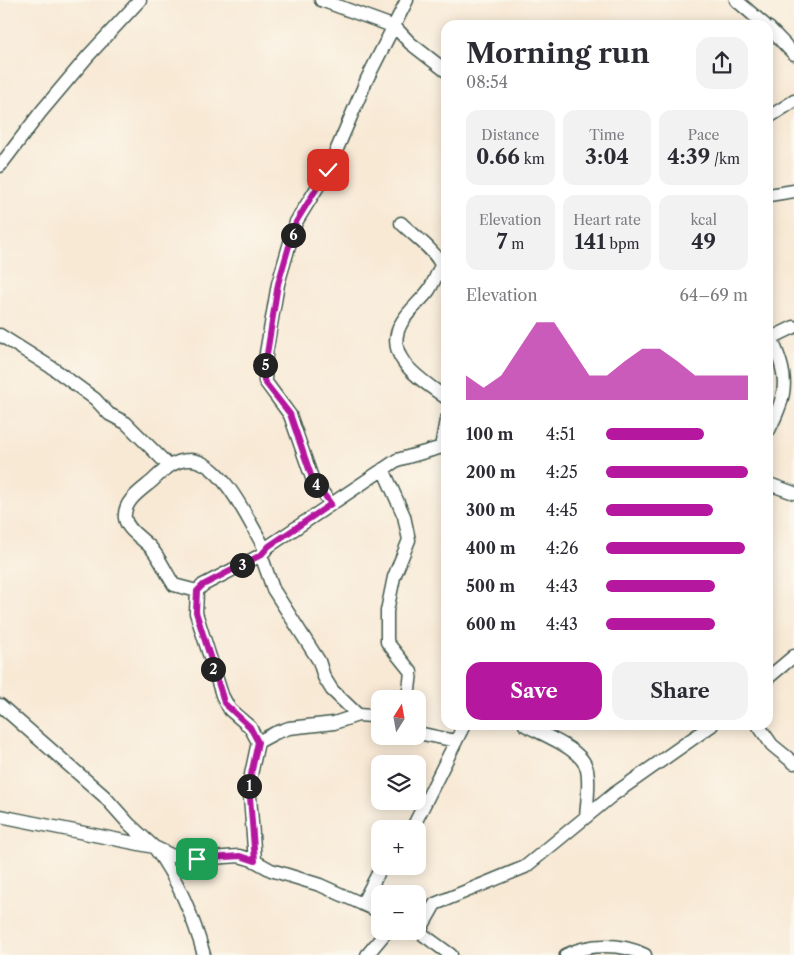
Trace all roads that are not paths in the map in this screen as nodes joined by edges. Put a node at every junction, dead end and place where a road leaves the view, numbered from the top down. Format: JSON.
{"nodes":[{"id":1,"x":140,"y":0,"type":"edge"},
{"id":2,"x":321,"y":0,"type":"edge"},
{"id":3,"x":407,"y":0,"type":"edge"},
{"id":4,"x":736,"y":0,"type":"edge"},
{"id":5,"x":759,"y":20,"type":"edge"},
{"id":6,"x":395,"y":27,"type":"junction"},
{"id":7,"x":773,"y":32,"type":"edge"},
{"id":8,"x":794,"y":54,"type":"edge"},
{"id":9,"x":441,"y":67,"type":"edge"},
{"id":10,"x":794,"y":101,"type":"edge"},
{"id":11,"x":773,"y":114,"type":"edge"},
{"id":12,"x":0,"y":166,"type":"edge"},
{"id":13,"x":794,"y":191,"type":"edge"},
{"id":14,"x":773,"y":194,"type":"edge"},
{"id":15,"x":401,"y":223,"type":"dead end"},
{"id":16,"x":441,"y":266,"type":"edge"},
{"id":17,"x":441,"y":266,"type":"edge"},
{"id":18,"x":794,"y":327,"type":"edge"},
{"id":19,"x":0,"y":335,"type":"edge"},
{"id":20,"x":773,"y":337,"type":"edge"},
{"id":21,"x":773,"y":347,"type":"edge"},
{"id":22,"x":441,"y":394,"type":"edge"},
{"id":23,"x":773,"y":422,"type":"edge"},
{"id":24,"x":441,"y":448,"type":"edge"},
{"id":25,"x":169,"y":466,"type":"junction"},
{"id":26,"x":383,"y":469,"type":"junction"},
{"id":27,"x":773,"y":485,"type":"edge"},
{"id":28,"x":794,"y":493,"type":"edge"},
{"id":29,"x":331,"y":504,"type":"junction"},
{"id":30,"x":263,"y":552,"type":"junction"},
{"id":31,"x":197,"y":591,"type":"junction"},
{"id":32,"x":794,"y":656,"type":"edge"},
{"id":33,"x":773,"y":674,"type":"edge"},
{"id":34,"x":409,"y":690,"type":"edge"},
{"id":35,"x":0,"y":705,"type":"edge"},
{"id":36,"x":358,"y":715,"type":"junction"},
{"id":37,"x":371,"y":717,"type":"edge"},
{"id":38,"x":462,"y":730,"type":"edge"},
{"id":39,"x":535,"y":730,"type":"edge"},
{"id":40,"x":705,"y":730,"type":"edge"},
{"id":41,"x":762,"y":730,"type":"edge"},
{"id":42,"x":426,"y":735,"type":"edge"},
{"id":43,"x":258,"y":742,"type":"junction"},
{"id":44,"x":456,"y":742,"type":"junction"},
{"id":45,"x":794,"y":763,"type":"edge"},
{"id":46,"x":0,"y":816,"type":"edge"},
{"id":47,"x":586,"y":817,"type":"junction"},
{"id":48,"x":417,"y":820,"type":"edge"},
{"id":49,"x":154,"y":847,"type":"junction"},
{"id":50,"x":255,"y":861,"type":"junction"},
{"id":51,"x":377,"y":875,"type":"edge"},
{"id":52,"x":362,"y":904,"type":"junction"},
{"id":53,"x":371,"y":908,"type":"edge"},
{"id":54,"x":426,"y":919,"type":"edge"},
{"id":55,"x":426,"y":937,"type":"edge"},
{"id":56,"x":380,"y":940,"type":"edge"},
{"id":57,"x":204,"y":955,"type":"edge"},
{"id":58,"x":368,"y":955,"type":"edge"},
{"id":59,"x":451,"y":955,"type":"edge"},
{"id":60,"x":566,"y":955,"type":"edge"},
{"id":61,"x":645,"y":955,"type":"edge"}],
"edges":[{"from":1,"to":12,"type":"street"},
{"from":2,"to":6,"type":"street"},
{"from":3,"to":6,"type":"street"},
{"from":4,"to":5,"type":"street"},
{"from":6,"to":9,"type":"street"},
{"from":6,"to":29,"type":"street"},
{"from":7,"to":8,"type":"street"},
{"from":10,"to":11,"type":"street"},
{"from":13,"to":14,"type":"street"},
{"from":15,"to":16,"type":"street"},
{"from":17,"to":22,"type":"street"},
{"from":18,"to":20,"type":"street"},
{"from":19,"to":25,"type":"street"},
{"from":21,"to":23,"type":"street"},
{"from":24,"to":26,"type":"street"},
{"from":25,"to":30,"type":"street"},
{"from":25,"to":31,"type":"street"},
{"from":26,"to":29,"type":"street"},
{"from":26,"to":34,"type":"street"},
{"from":27,"to":28,"type":"street"},
{"from":29,"to":30,"type":"street"},
{"from":30,"to":31,"type":"street"},
{"from":30,"to":36,"type":"street"},
{"from":31,"to":43,"type":"street"},
{"from":32,"to":33,"type":"street"},
{"from":35,"to":49,"type":"street"},
{"from":36,"to":37,"type":"street"},
{"from":36,"to":43,"type":"street"},
{"from":38,"to":44,"type":"street"},
{"from":39,"to":47,"type":"street"},
{"from":40,"to":47,"type":"street"},
{"from":41,"to":45,"type":"street"},
{"from":42,"to":44,"type":"street"},
{"from":43,"to":50,"type":"street"},
{"from":44,"to":48,"type":"street"},
{"from":46,"to":49,"type":"street"},
{"from":47,"to":54,"type":"street"},
{"from":49,"to":50,"type":"street"},
{"from":49,"to":57,"type":"street"},
{"from":50,"to":52,"type":"street"},
{"from":51,"to":52,"type":"street"},
{"from":52,"to":53,"type":"street"},
{"from":55,"to":59,"type":"street"},
{"from":56,"to":58,"type":"street"},
{"from":60,"to":61,"type":"street"}]}
